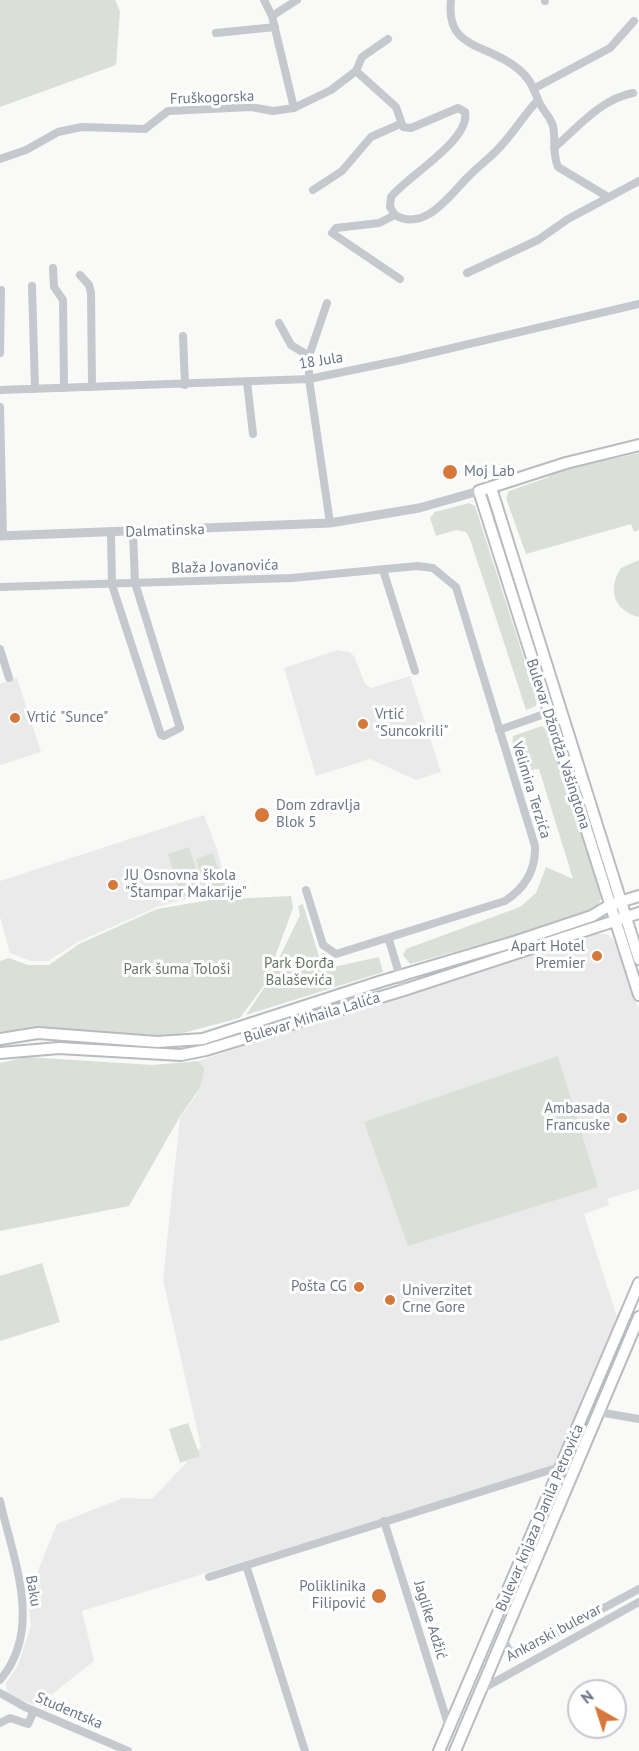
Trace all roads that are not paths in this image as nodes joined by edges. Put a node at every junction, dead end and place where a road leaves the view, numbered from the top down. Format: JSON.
{"nodes":[{"id":1,"x":264,"y":0,"type":"edge"},
{"id":2,"x":297,"y":0,"type":"edge"},
{"id":3,"x":451,"y":0,"type":"edge"},
{"id":4,"x":272,"y":16,"type":"junction"},
{"id":5,"x":634,"y":21,"type":"dead end"},
{"id":6,"x":274,"y":27,"type":"junction"},
{"id":7,"x":216,"y":33,"type":"dead end"},
{"id":8,"x":388,"y":39,"type":"dead end"},
{"id":9,"x":356,"y":71,"type":"junction"},
{"id":10,"x":536,"y":88,"type":"junction"},
{"id":11,"x":633,"y":93,"type":"dead end"},
{"id":12,"x":538,"y":100,"type":"junction"},
{"id":13,"x":294,"y":108,"type":"junction"},
{"id":14,"x":400,"y":124,"type":"junction"},
{"id":15,"x":554,"y":148,"type":"junction"},
{"id":16,"x":0,"y":159,"type":"edge"},
{"id":17,"x":639,"y":181,"type":"edge"},
{"id":18,"x":313,"y":190,"type":"dead end"},
{"id":19,"x":608,"y":197,"type":"junction"},
{"id":20,"x":395,"y":215,"type":"junction"},
{"id":21,"x":53,"y":268,"type":"dead end"},
{"id":22,"x":467,"y":273,"type":"dead end"},
{"id":23,"x":80,"y":275,"type":"dead end"},
{"id":24,"x":400,"y":279,"type":"dead end"},
{"id":25,"x":32,"y":286,"type":"dead end"},
{"id":26,"x":1,"y":290,"type":"edge"},
{"id":27,"x":327,"y":303,"type":"dead end"},
{"id":28,"x":639,"y":304,"type":"edge"},
{"id":29,"x":279,"y":323,"type":"dead end"},
{"id":30,"x":183,"y":336,"type":"dead end"},
{"id":31,"x":0,"y":353,"type":"edge"},
{"id":32,"x":309,"y":356,"type":"junction"},
{"id":33,"x":309,"y":378,"type":"junction"},
{"id":34,"x":247,"y":382,"type":"junction"},
{"id":35,"x":184,"y":385,"type":"junction"},
{"id":36,"x":92,"y":387,"type":"junction"},
{"id":37,"x":64,"y":388,"type":"junction"},
{"id":38,"x":35,"y":389,"type":"junction"},
{"id":39,"x":0,"y":390,"type":"edge"},
{"id":40,"x":0,"y":407,"type":"edge"},
{"id":41,"x":254,"y":434,"type":"dead end"},
{"id":42,"x":639,"y":446,"type":"edge"},
{"id":43,"x":491,"y":488,"type":"junction"},
{"id":44,"x":479,"y":491,"type":"junction"},
{"id":45,"x":330,"y":523,"type":"junction"},
{"id":46,"x":111,"y":532,"type":"junction"},
{"id":47,"x":133,"y":532,"type":"junction"},
{"id":48,"x":2,"y":536,"type":"edge"},
{"id":49,"x":383,"y":570,"type":"junction"},
{"id":50,"x":447,"y":578,"type":"joint"},
{"id":51,"x":135,"y":584,"type":"junction"},
{"id":52,"x":112,"y":585,"type":"junction"},
{"id":53,"x":0,"y":587,"type":"edge"},
{"id":54,"x":0,"y":649,"type":"edge"},
{"id":55,"x":415,"y":671,"type":"dead end"},
{"id":56,"x":9,"y":678,"type":"dead end"},
{"id":57,"x":560,"y":709,"type":"junction"},
{"id":58,"x":548,"y":712,"type":"junction"},
{"id":59,"x":499,"y":730,"type":"junction"},
{"id":60,"x":306,"y":890,"type":"dead end"},
{"id":61,"x":639,"y":896,"type":"edge"},
{"id":62,"x":615,"y":904,"type":"junction"},
{"id":63,"x":639,"y":913,"type":"edge"},
{"id":64,"x":620,"y":919,"type":"junction"},
{"id":65,"x":389,"y":940,"type":"junction"},
{"id":66,"x":639,"y":959,"type":"edge"},
{"id":67,"x":400,"y":976,"type":"junction"},
{"id":68,"x":404,"y":990,"type":"junction"},
{"id":69,"x":639,"y":995,"type":"edge"},
{"id":70,"x":0,"y":1039,"type":"edge"},
{"id":71,"x":0,"y":1053,"type":"edge"},
{"id":72,"x":639,"y":1283,"type":"edge"},
{"id":73,"x":639,"y":1317,"type":"edge"},
{"id":74,"x":599,"y":1412,"type":"junction"},
{"id":75,"x":639,"y":1419,"type":"edge"},
{"id":76,"x":563,"y":1467,"type":"junction"},
{"id":77,"x":0,"y":1501,"type":"edge"},
{"id":78,"x":384,"y":1521,"type":"junction"},
{"id":79,"x":246,"y":1565,"type":"junction"},
{"id":80,"x":209,"y":1577,"type":"dead end"},
{"id":81,"x":639,"y":1589,"type":"edge"},
{"id":82,"x":639,"y":1602,"type":"edge"},
{"id":83,"x":503,"y":1638,"type":"junction"},
{"id":84,"x":0,"y":1680,"type":"edge"},
{"id":85,"x":482,"y":1689,"type":"junction"},
{"id":86,"x":0,"y":1693,"type":"edge"},
{"id":87,"x":34,"y":1711,"type":"junction"},
{"id":88,"x":0,"y":1723,"type":"edge"},
{"id":89,"x":449,"y":1727,"type":"junction"},
{"id":90,"x":129,"y":1751,"type":"edge"},
{"id":91,"x":306,"y":1751,"type":"edge"},
{"id":92,"x":439,"y":1751,"type":"edge"},
{"id":93,"x":455,"y":1751,"type":"edge"}],
"edges":[{"from":1,"to":4,"type":"street"},
{"from":2,"to":4,"type":"street"},
{"from":3,"to":10,"type":"street"},
{"from":4,"to":6,"type":"street"},
{"from":5,"to":10,"type":"street"},
{"from":6,"to":7,"type":"street"},
{"from":6,"to":13,"type":"street"},
{"from":8,"to":9,"type":"street","name":"Fruškogorska"},
{"from":9,"to":13,"type":"street","name":"Fruškogorska"},
{"from":9,"to":14,"type":"street"},
{"from":10,"to":12,"type":"street"},
{"from":11,"to":15,"type":"street"},
{"from":12,"to":15,"type":"street"},
{"from":12,"to":20,"type":"street"},
{"from":13,"to":16,"type":"street","name":"Fruškogorska"},
{"from":14,"to":18,"type":"street"},
{"from":14,"to":20,"type":"street"},
{"from":15,"to":19,"type":"street"},
{"from":17,"to":19,"type":"street"},
{"from":19,"to":22,"type":"street"},
{"from":20,"to":24,"type":"street"},
{"from":21,"to":37,"type":"street"},
{"from":23,"to":36,"type":"street"},
{"from":25,"to":38,"type":"street"},
{"from":26,"to":31,"type":"street"},
{"from":27,"to":32,"type":"street"},
{"from":28,"to":33,"type":"street","name":"18 Jula"},
{"from":29,"to":32,"type":"street"},
{"from":30,"to":35,"type":"street"},
{"from":32,"to":33,"type":"street"},
{"from":33,"to":34,"type":"street","name":"18 Jula"},
{"from":33,"to":45,"type":"street"},
{"from":34,"to":35,"type":"street","name":"18 Jula"},
{"from":34,"to":41,"type":"street"},
{"from":35,"to":36,"type":"street","name":"18 Jula"},
{"from":36,"to":37,"type":"street","name":"18 Jula"},
{"from":37,"to":38,"type":"street","name":"18 Jula"},
{"from":38,"to":39,"type":"street","name":"18 Jula"},
{"from":40,"to":48,"type":"street"},
{"from":42,"to":43,"type":"main road","name":"Dalmatinska"},
{"from":43,"to":44,"type":"main road","name":"Dalmatinska"},
{"from":43,"to":57,"type":"main road","name":"Bulevar Džordža Vašingtona"},
{"from":44,"to":45,"type":"street","name":"Dalmatinska"},
{"from":44,"to":58,"type":"main road","name":"Bulevar Džordža Vašingtona"},
{"from":45,"to":47,"type":"street","name":"Dalmatinska"},
{"from":46,"to":47,"type":"street","name":"Dalmatinska"},
{"from":46,"to":48,"type":"street","name":"Dalmatinska"},
{"from":46,"to":52,"type":"street"},
{"from":47,"to":51,"type":"street"},
{"from":49,"to":50,"type":"street","name":"Blaža Jovanovića"},
{"from":49,"to":51,"type":"street","name":"Blaža Jovanovića"},
{"from":49,"to":55,"type":"street"},
{"from":50,"to":59,"type":"street","name":"Velimira Terzića"},
{"from":51,"to":52,"type":"street","name":"Blaža Jovanovića"},
{"from":51,"to":52,"type":"street"},
{"from":52,"to":53,"type":"street","name":"Blaža Jovanovića"},
{"from":54,"to":56,"type":"street"},
{"from":57,"to":58,"type":"street"},
{"from":57,"to":62,"type":"main road","name":"Bulevar Džordža Vašingtona"},
{"from":58,"to":59,"type":"street"},
{"from":58,"to":62,"type":"main road","name":"Bulevar Džordža Vašingtona"},
{"from":59,"to":65,"type":"street","name":"Velimira Terzića"},
{"from":60,"to":65,"type":"street","name":"Velimira Terzića"},
{"from":61,"to":62,"type":"main road","name":"Bulevar Mihaila Lalića"},
{"from":62,"to":64,"type":"main road","name":"Bulevar Džordža Vašingtona"},
{"from":62,"to":67,"type":"main road","name":"Bulevar Mihaila Lalića"},
{"from":63,"to":64,"type":"main road","name":"Bulevar Mihaila Lalića"},
{"from":64,"to":66,"type":"main road","name":"Bulevar Džordža Vašingtona"},
{"from":64,"to":68,"type":"main road","name":"Bulevar Mihaila Lalića"},
{"from":64,"to":69,"type":"main road","name":"Bulevar Džordža Vašingtona"},
{"from":65,"to":67,"type":"street"},
{"from":67,"to":68,"type":"street"},
{"from":67,"to":70,"type":"main road","name":"Bulevar Mihaila Lalića"},
{"from":68,"to":71,"type":"main road","name":"Bulevar Mihaila Lalića"},
{"from":72,"to":76,"type":"main road","name":"Bulevar knjaza Danila Petrovića"},
{"from":73,"to":74,"type":"main road","name":"Bulevar knjaza Danila Petrovića"},
{"from":74,"to":75,"type":"street"},
{"from":74,"to":83,"type":"main road","name":"Bulevar knjaza Danila Petrovića"},
{"from":76,"to":78,"type":"street"},
{"from":76,"to":89,"type":"main road","name":"Bulevar knjaza Danila Petrovića"},
{"from":77,"to":84,"type":"street","name":"Baku"},
{"from":78,"to":79,"type":"street"},
{"from":78,"to":89,"type":"street","name":"Jaglike Adžić"},
{"from":79,"to":80,"type":"street"},
{"from":79,"to":91,"type":"street"},
{"from":81,"to":83,"type":"street","name":"Ankarski bulevar"},
{"from":82,"to":85,"type":"street","name":"Ankarski bulevar"},
{"from":83,"to":85,"type":"main road","name":"Bulevar knjaza Danila Petrovića"},
{"from":85,"to":93,"type":"main road","name":"Bulevar knjaza Danila Petrovića"},
{"from":86,"to":87,"type":"street","name":"Studentska"},
{"from":87,"to":88,"type":"street"},
{"from":87,"to":90,"type":"street","name":"Studentska"},
{"from":89,"to":92,"type":"main road","name":"Bulevar knjaza Danila Petrovića"}]}
